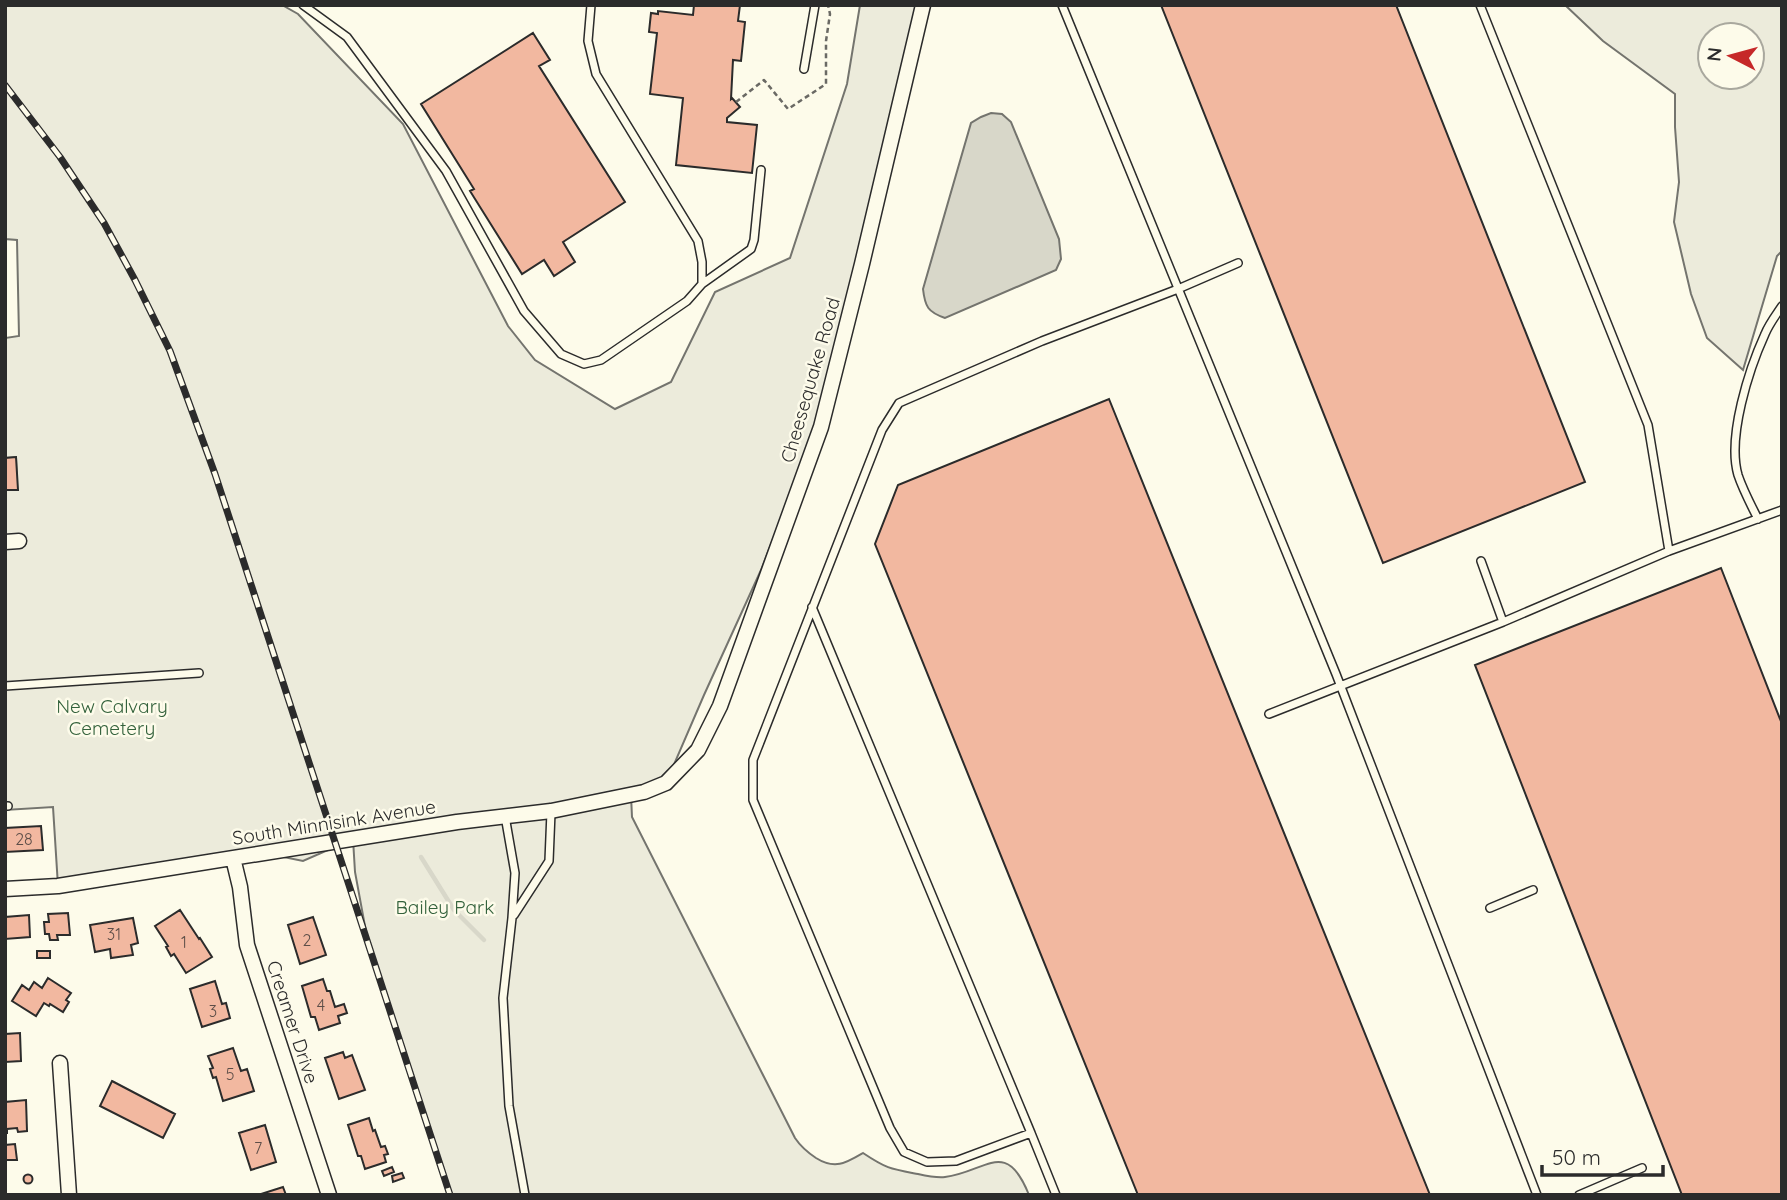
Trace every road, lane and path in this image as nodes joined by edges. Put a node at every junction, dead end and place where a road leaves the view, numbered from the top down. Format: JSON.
{"nodes":[{"id":1,"x":303,"y":5,"type":"edge"},
{"id":2,"x":591,"y":5,"type":"edge"},
{"id":3,"x":815,"y":5,"type":"edge"},
{"id":4,"x":923,"y":5,"type":"edge"},
{"id":5,"x":1062,"y":5,"type":"edge"},
{"id":6,"x":1479,"y":5,"type":"edge"},
{"id":7,"x":804,"y":69,"type":"dead end"},
{"id":8,"x":761,"y":170,"type":"dead end"},
{"id":9,"x":1238,"y":263,"type":"dead end"},
{"id":10,"x":702,"y":284,"type":"junction"},
{"id":11,"x":1178,"y":289,"type":"junction"},
{"id":12,"x":1782,"y":306,"type":"edge"},
{"id":13,"x":1782,"y":510,"type":"edge"},
{"id":14,"x":1758,"y":519,"type":"junction"},
{"id":15,"x":1669,"y":551,"type":"junction"},
{"id":16,"x":1481,"y":561,"type":"dead end"},
{"id":17,"x":812,"y":607,"type":"junction"},
{"id":18,"x":1503,"y":621,"type":"junction"},
{"id":19,"x":199,"y":673,"type":"dead end"},
{"id":20,"x":5,"y":686,"type":"edge"},
{"id":21,"x":1340,"y":686,"type":"junction"},
{"id":22,"x":1269,"y":714,"type":"dead end"},
{"id":23,"x":666,"y":783,"type":"joint"},
{"id":24,"x":551,"y":811,"type":"junction"},
{"id":25,"x":505,"y":816,"type":"junction"},
{"id":26,"x":233,"y":858,"type":"junction"},
{"id":27,"x":5,"y":889,"type":"edge"},
{"id":28,"x":1533,"y":890,"type":"dead end"},
{"id":29,"x":1490,"y":908,"type":"dead end"},
{"id":30,"x":512,"y":918,"type":"junction"},
{"id":31,"x":60,"y":1063,"type":"dead end"},
{"id":32,"x":1031,"y":1133,"type":"junction"},
{"id":33,"x":1642,"y":1168,"type":"dead end"},
{"id":34,"x":69,"y":1195,"type":"edge"},
{"id":35,"x":329,"y":1195,"type":"edge"},
{"id":36,"x":525,"y":1195,"type":"edge"},
{"id":37,"x":1056,"y":1195,"type":"edge"},
{"id":38,"x":1537,"y":1195,"type":"edge"},
{"id":39,"x":1579,"y":1195,"type":"edge"}],
"edges":[{"from":1,"to":10,"type":"lane"},
{"from":2,"to":10,"type":"lane"},
{"from":3,"to":7,"type":"lane"},
{"from":4,"to":23,"type":"street","name":"Cheesequake Road"},
{"from":5,"to":11,"type":"lane"},
{"from":6,"to":15,"type":"lane"},
{"from":8,"to":10,"type":"lane"},
{"from":9,"to":11,"type":"lane"},
{"from":11,"to":17,"type":"lane"},
{"from":11,"to":21,"type":"lane"},
{"from":12,"to":14,"type":"lane"},
{"from":13,"to":14,"type":"lane"},
{"from":14,"to":15,"type":"lane"},
{"from":15,"to":18,"type":"lane"},
{"from":16,"to":18,"type":"lane"},
{"from":17,"to":32,"type":"lane"},
{"from":17,"to":32,"type":"lane"},
{"from":18,"to":21,"type":"lane"},
{"from":19,"to":20,"type":"lane"},
{"from":21,"to":22,"type":"lane"},
{"from":21,"to":38,"type":"lane"},
{"from":23,"to":24,"type":"street","name":"South Minnisink Avenue"},
{"from":24,"to":25,"type":"street","name":"South Minnisink Avenue"},
{"from":24,"to":30,"type":"lane"},
{"from":25,"to":26,"type":"street","name":"South Minnisink Avenue"},
{"from":25,"to":30,"type":"lane"},
{"from":26,"to":27,"type":"street","name":"South Minnisink Avenue"},
{"from":26,"to":35,"type":"street","name":"Creamer Drive"},
{"from":28,"to":29,"type":"lane"},
{"from":30,"to":36,"type":"lane"},
{"from":31,"to":34,"type":"street"},
{"from":32,"to":37,"type":"lane"},
{"from":33,"to":39,"type":"lane"}]}
